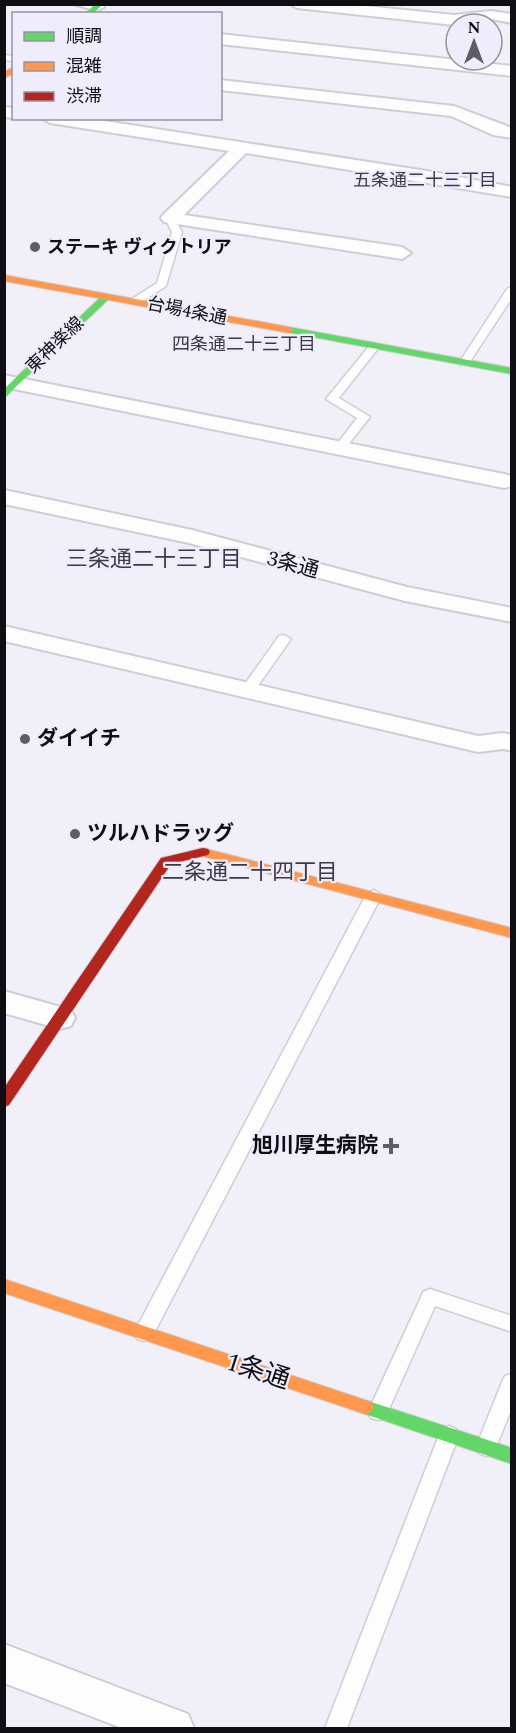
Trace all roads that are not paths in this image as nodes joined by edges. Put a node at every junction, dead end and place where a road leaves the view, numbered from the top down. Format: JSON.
{"nodes":[{"id":1,"x":81,"y":4,"type":"edge"},
{"id":2,"x":297,"y":4,"type":"edge"},
{"id":3,"x":95,"y":8,"type":"edge"},
{"id":4,"x":512,"y":19,"type":"edge"},
{"id":5,"x":222,"y":39,"type":"edge"},
{"id":6,"x":512,"y":71,"type":"edge"},
{"id":7,"x":222,"y":85,"type":"edge"},
{"id":8,"x":63,"y":120,"type":"edge"},
{"id":9,"x":512,"y":133,"type":"edge"},
{"id":10,"x":242,"y":148,"type":"junction"},
{"id":11,"x":512,"y":192,"type":"edge"},
{"id":12,"x":170,"y":218,"type":"junction"},
{"id":13,"x":402,"y":253,"type":"dead end"},
{"id":14,"x":4,"y":278,"type":"edge"},
{"id":15,"x":512,"y":289,"type":"edge"},
{"id":16,"x":107,"y":296,"type":"junction"},
{"id":17,"x":136,"y":301,"type":"junction"},
{"id":18,"x":375,"y":346,"type":"junction"},
{"id":19,"x":464,"y":363,"type":"junction"},
{"id":20,"x":512,"y":371,"type":"edge"},
{"id":21,"x":8,"y":386,"type":"edge"},
{"id":22,"x":340,"y":448,"type":"junction"},
{"id":23,"x":504,"y":481,"type":"dead end"},
{"id":24,"x":4,"y":497,"type":"edge"},
{"id":25,"x":512,"y":615,"type":"edge"},
{"id":26,"x":4,"y":633,"type":"edge"},
{"id":27,"x":284,"y":639,"type":"dead end"},
{"id":28,"x":247,"y":691,"type":"junction"},
{"id":29,"x":509,"y":736,"type":"edge"},
{"id":30,"x":374,"y":895,"type":"junction"},
{"id":31,"x":512,"y":933,"type":"edge"},
{"id":32,"x":4,"y":1002,"type":"edge"},
{"id":33,"x":60,"y":1018,"type":"junction"},
{"id":34,"x":4,"y":1101,"type":"edge"},
{"id":35,"x":4,"y":1286,"type":"edge"},
{"id":36,"x":512,"y":1324,"type":"edge"},
{"id":37,"x":144,"y":1333,"type":"junction"},
{"id":38,"x":512,"y":1382,"type":"edge"},
{"id":39,"x":378,"y":1412,"type":"junction"},
{"id":40,"x":449,"y":1435,"type":"junction"},
{"id":41,"x":486,"y":1448,"type":"junction"},
{"id":42,"x":512,"y":1456,"type":"edge"},
{"id":43,"x":4,"y":1663,"type":"edge"},
{"id":44,"x":173,"y":1728,"type":"edge"},
{"id":45,"x":336,"y":1728,"type":"edge"}],
"edges":[{"from":1,"to":3,"type":"street"},
{"from":2,"to":4,"type":"street"},
{"from":5,"to":6,"type":"street"},
{"from":7,"to":9,"type":"street"},
{"from":8,"to":10,"type":"street"},
{"from":10,"to":11,"type":"street"},
{"from":10,"to":12,"type":"street"},
{"from":12,"to":13,"type":"street"},
{"from":12,"to":17,"type":"lane"},
{"from":14,"to":16,"type":"street","name":"台場4条通"},
{"from":15,"to":19,"type":"lane"},
{"from":16,"to":17,"type":"street","name":"台場4条通"},
{"from":16,"to":21,"type":"street","name":"東神楽線"},
{"from":17,"to":18,"type":"street","name":"台場4条通"},
{"from":18,"to":19,"type":"street","name":"台場4条通"},
{"from":18,"to":22,"type":"lane"},
{"from":19,"to":20,"type":"street","name":"台場4条通"},
{"from":21,"to":22,"type":"street"},
{"from":22,"to":23,"type":"street"},
{"from":24,"to":25,"type":"street","name":"3条通"},
{"from":26,"to":28,"type":"street"},
{"from":27,"to":28,"type":"lane"},
{"from":28,"to":29,"type":"street"},
{"from":30,"to":31,"type":"street"},
{"from":30,"to":33,"type":"street"},
{"from":30,"to":37,"type":"lane"},
{"from":32,"to":33,"type":"street"},
{"from":33,"to":34,"type":"street"},
{"from":35,"to":37,"type":"street","name":"1条通"},
{"from":36,"to":39,"type":"lane"},
{"from":37,"to":39,"type":"street","name":"1条通"},
{"from":38,"to":41,"type":"lane"},
{"from":39,"to":40,"type":"street","name":"1条通"},
{"from":40,"to":41,"type":"street","name":"1条通"},
{"from":40,"to":45,"type":"lane"},
{"from":41,"to":42,"type":"street","name":"1条通"},
{"from":43,"to":44,"type":"street"}]}
